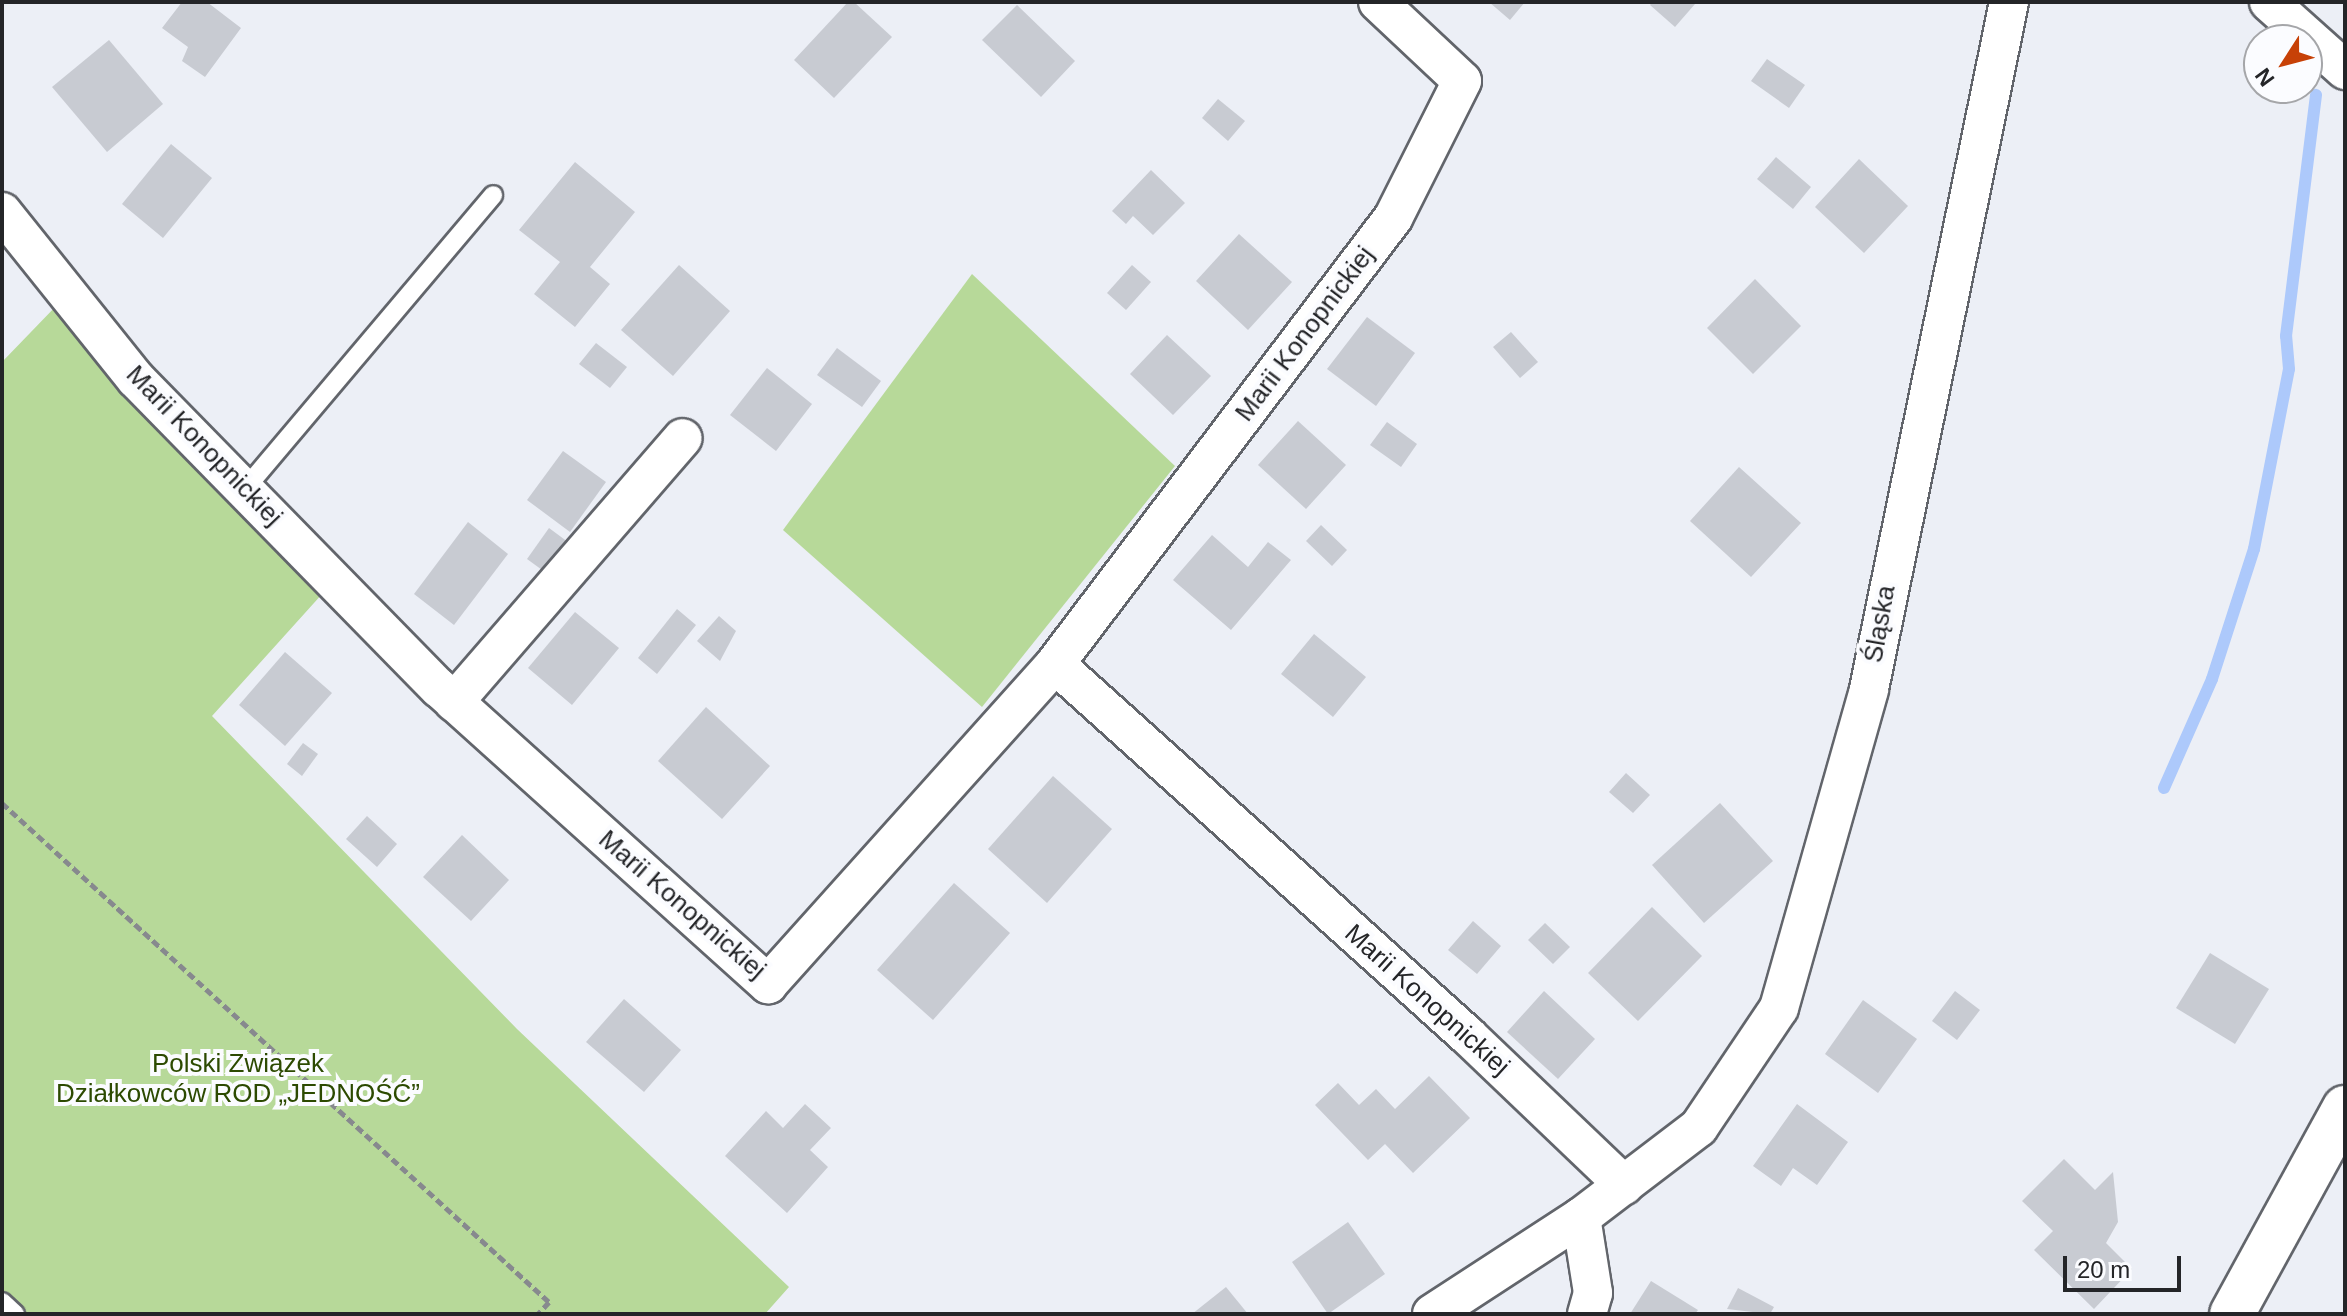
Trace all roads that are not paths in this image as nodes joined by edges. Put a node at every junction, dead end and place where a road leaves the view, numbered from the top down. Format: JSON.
{"nodes":[{"id":1,"x":1378,"y":2,"type":"edge"},
{"id":2,"x":2009,"y":2,"type":"edge"},
{"id":3,"x":2269,"y":2,"type":"edge"},
{"id":4,"x":2345,"y":70,"type":"edge"},
{"id":5,"x":493,"y":195,"type":"dead end"},
{"id":6,"x":2,"y":212,"type":"edge"},
{"id":7,"x":683,"y":438,"type":"dead end"},
{"id":8,"x":244,"y":490,"type":"junction"},
{"id":9,"x":1055,"y":664,"type":"junction"},
{"id":10,"x":454,"y":702,"type":"junction"},
{"id":11,"x":2345,"y":1108,"type":"edge"},
{"id":12,"x":1624,"y":1185,"type":"junction"},
{"id":13,"x":1581,"y":1217,"type":"junction"},
{"id":14,"x":2,"y":1302,"type":"edge"},
{"id":15,"x":15,"y":1314,"type":"edge"},
{"id":16,"x":1432,"y":1314,"type":"edge"},
{"id":17,"x":1587,"y":1314,"type":"edge"},
{"id":18,"x":2232,"y":1314,"type":"edge"}],
"edges":[{"from":1,"to":9,"type":"street","name":"Marii Konopnickiej"},
{"from":2,"to":12,"type":"street","name":"Śląska"},
{"from":3,"to":4,"type":"street"},
{"from":5,"to":8,"type":"lane"},
{"from":6,"to":8,"type":"street","name":"Marii Konopnickiej"},
{"from":7,"to":10,"type":"street"},
{"from":8,"to":10,"type":"street","name":"Marii Konopnickiej"},
{"from":9,"to":10,"type":"street","name":"Marii Konopnickiej"},
{"from":9,"to":12,"type":"street","name":"Marii Konopnickiej"},
{"from":11,"to":18,"type":"main road"},
{"from":12,"to":13,"type":"street"},
{"from":13,"to":16,"type":"street"},
{"from":13,"to":17,"type":"street"},
{"from":14,"to":15,"type":"lane"}]}
